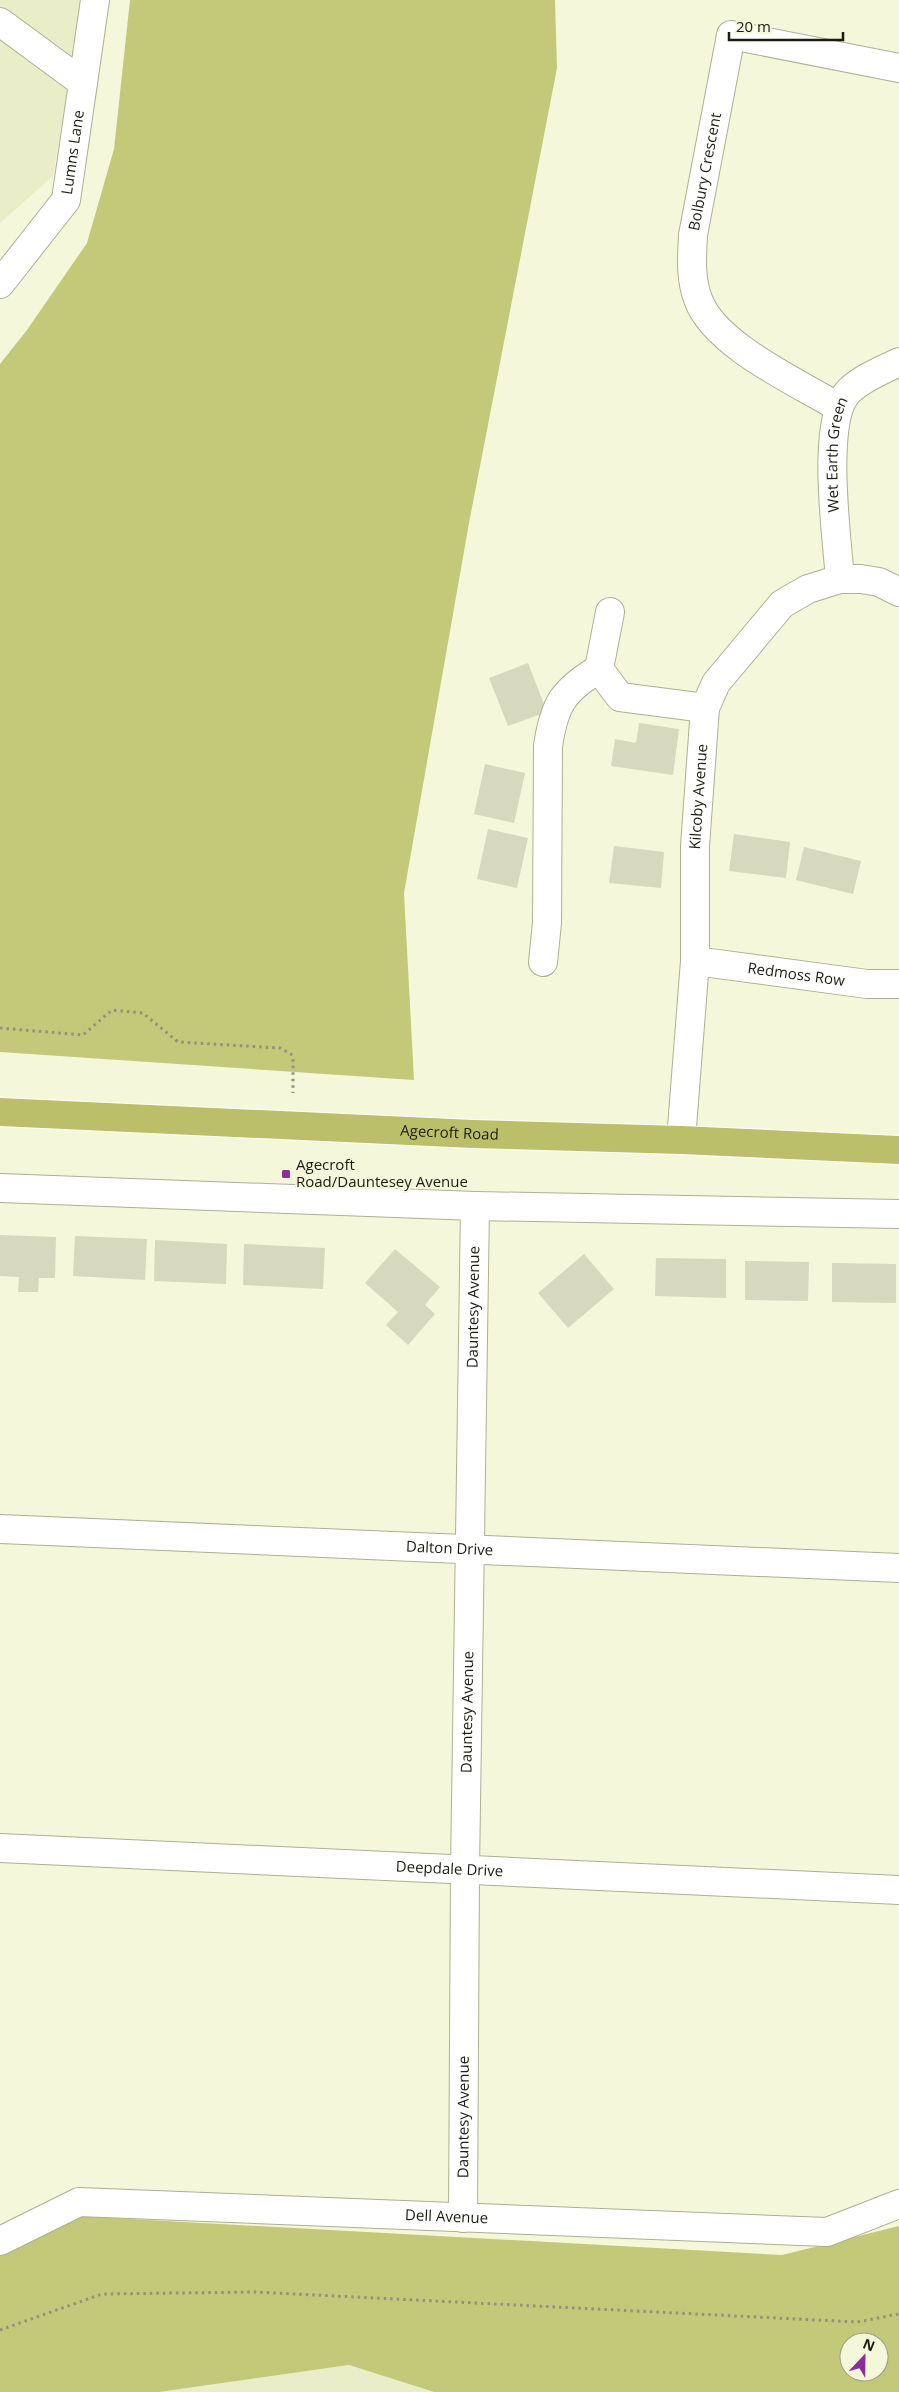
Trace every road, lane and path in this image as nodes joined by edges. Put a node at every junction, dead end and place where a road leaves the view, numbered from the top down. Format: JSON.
{"nodes":[{"id":1,"x":95,"y":0,"type":"edge"},
{"id":2,"x":0,"y":22,"type":"edge"},
{"id":3,"x":899,"y":68,"type":"edge"},
{"id":4,"x":83,"y":83,"type":"junction"},
{"id":5,"x":0,"y":284,"type":"edge"},
{"id":6,"x":899,"y":362,"type":"edge"},
{"id":7,"x":838,"y":407,"type":"junction"},
{"id":8,"x":840,"y":579,"type":"junction"},
{"id":9,"x":899,"y":592,"type":"edge"},
{"id":10,"x":610,"y":612,"type":"dead end"},
{"id":11,"x":599,"y":669,"type":"junction"},
{"id":12,"x":705,"y":708,"type":"junction"},
{"id":13,"x":695,"y":961,"type":"junction"},
{"id":14,"x":543,"y":962,"type":"dead end"},
{"id":15,"x":899,"y":984,"type":"edge"},
{"id":16,"x":0,"y":1028,"type":"edge"},
{"id":17,"x":0,"y":1112,"type":"edge"},
{"id":18,"x":292,"y":1126,"type":"junction"},
{"id":19,"x":681,"y":1140,"type":"junction"},
{"id":20,"x":899,"y":1150,"type":"edge"},
{"id":21,"x":0,"y":1188,"type":"edge"},
{"id":22,"x":475,"y":1206,"type":"junction"},
{"id":23,"x":899,"y":1214,"type":"edge"},
{"id":24,"x":0,"y":1529,"type":"edge"},
{"id":25,"x":470,"y":1550,"type":"junction"},
{"id":26,"x":899,"y":1568,"type":"edge"},
{"id":27,"x":0,"y":1848,"type":"edge"},
{"id":28,"x":465,"y":1870,"type":"junction"},
{"id":29,"x":899,"y":1890,"type":"edge"},
{"id":30,"x":899,"y":2204,"type":"edge"},
{"id":31,"x":463,"y":2218,"type":"junction"},
{"id":32,"x":0,"y":2241,"type":"edge"},
{"id":33,"x":899,"y":2314,"type":"edge"},
{"id":34,"x":0,"y":2330,"type":"edge"}],
"edges":[{"from":1,"to":4,"type":"street","name":"Lumns Lane"},
{"from":2,"to":4,"type":"street"},
{"from":3,"to":7,"type":"street","name":"Bolbury Crescent"},
{"from":4,"to":5,"type":"street","name":"Lumns Lane"},
{"from":6,"to":7,"type":"street","name":"Wet Earth Green"},
{"from":7,"to":8,"type":"street","name":"Wet Earth Green"},
{"from":8,"to":9,"type":"street","name":"Kilcoby Avenue"},
{"from":8,"to":12,"type":"street","name":"Kilcoby Avenue"},
{"from":10,"to":11,"type":"street"},
{"from":11,"to":12,"type":"street"},
{"from":11,"to":14,"type":"street"},
{"from":12,"to":13,"type":"street","name":"Kilcoby Avenue"},
{"from":13,"to":15,"type":"street","name":"Redmoss Row"},
{"from":13,"to":19,"type":"street","name":"Kilcoby Avenue"},
{"from":16,"to":18,"type":"path"},
{"from":17,"to":18,"type":"main road","name":"Agecroft Road"},
{"from":18,"to":19,"type":"main road","name":"Agecroft Road"},
{"from":19,"to":20,"type":"main road","name":"Agecroft Road"},
{"from":21,"to":22,"type":"street"},
{"from":22,"to":23,"type":"street"},
{"from":22,"to":25,"type":"street","name":"Dauntesy Avenue"},
{"from":24,"to":25,"type":"street","name":"Dalton Drive"},
{"from":25,"to":26,"type":"street","name":"Dalton Drive"},
{"from":25,"to":28,"type":"street","name":"Dauntesy Avenue"},
{"from":27,"to":28,"type":"street","name":"Deepdale Drive"},
{"from":28,"to":29,"type":"street","name":"Deepdale Drive"},
{"from":28,"to":31,"type":"street","name":"Dauntesy Avenue"},
{"from":30,"to":31,"type":"street","name":"Dell Avenue"},
{"from":31,"to":32,"type":"street","name":"Dell Avenue"},
{"from":33,"to":34,"type":"path"}]}
